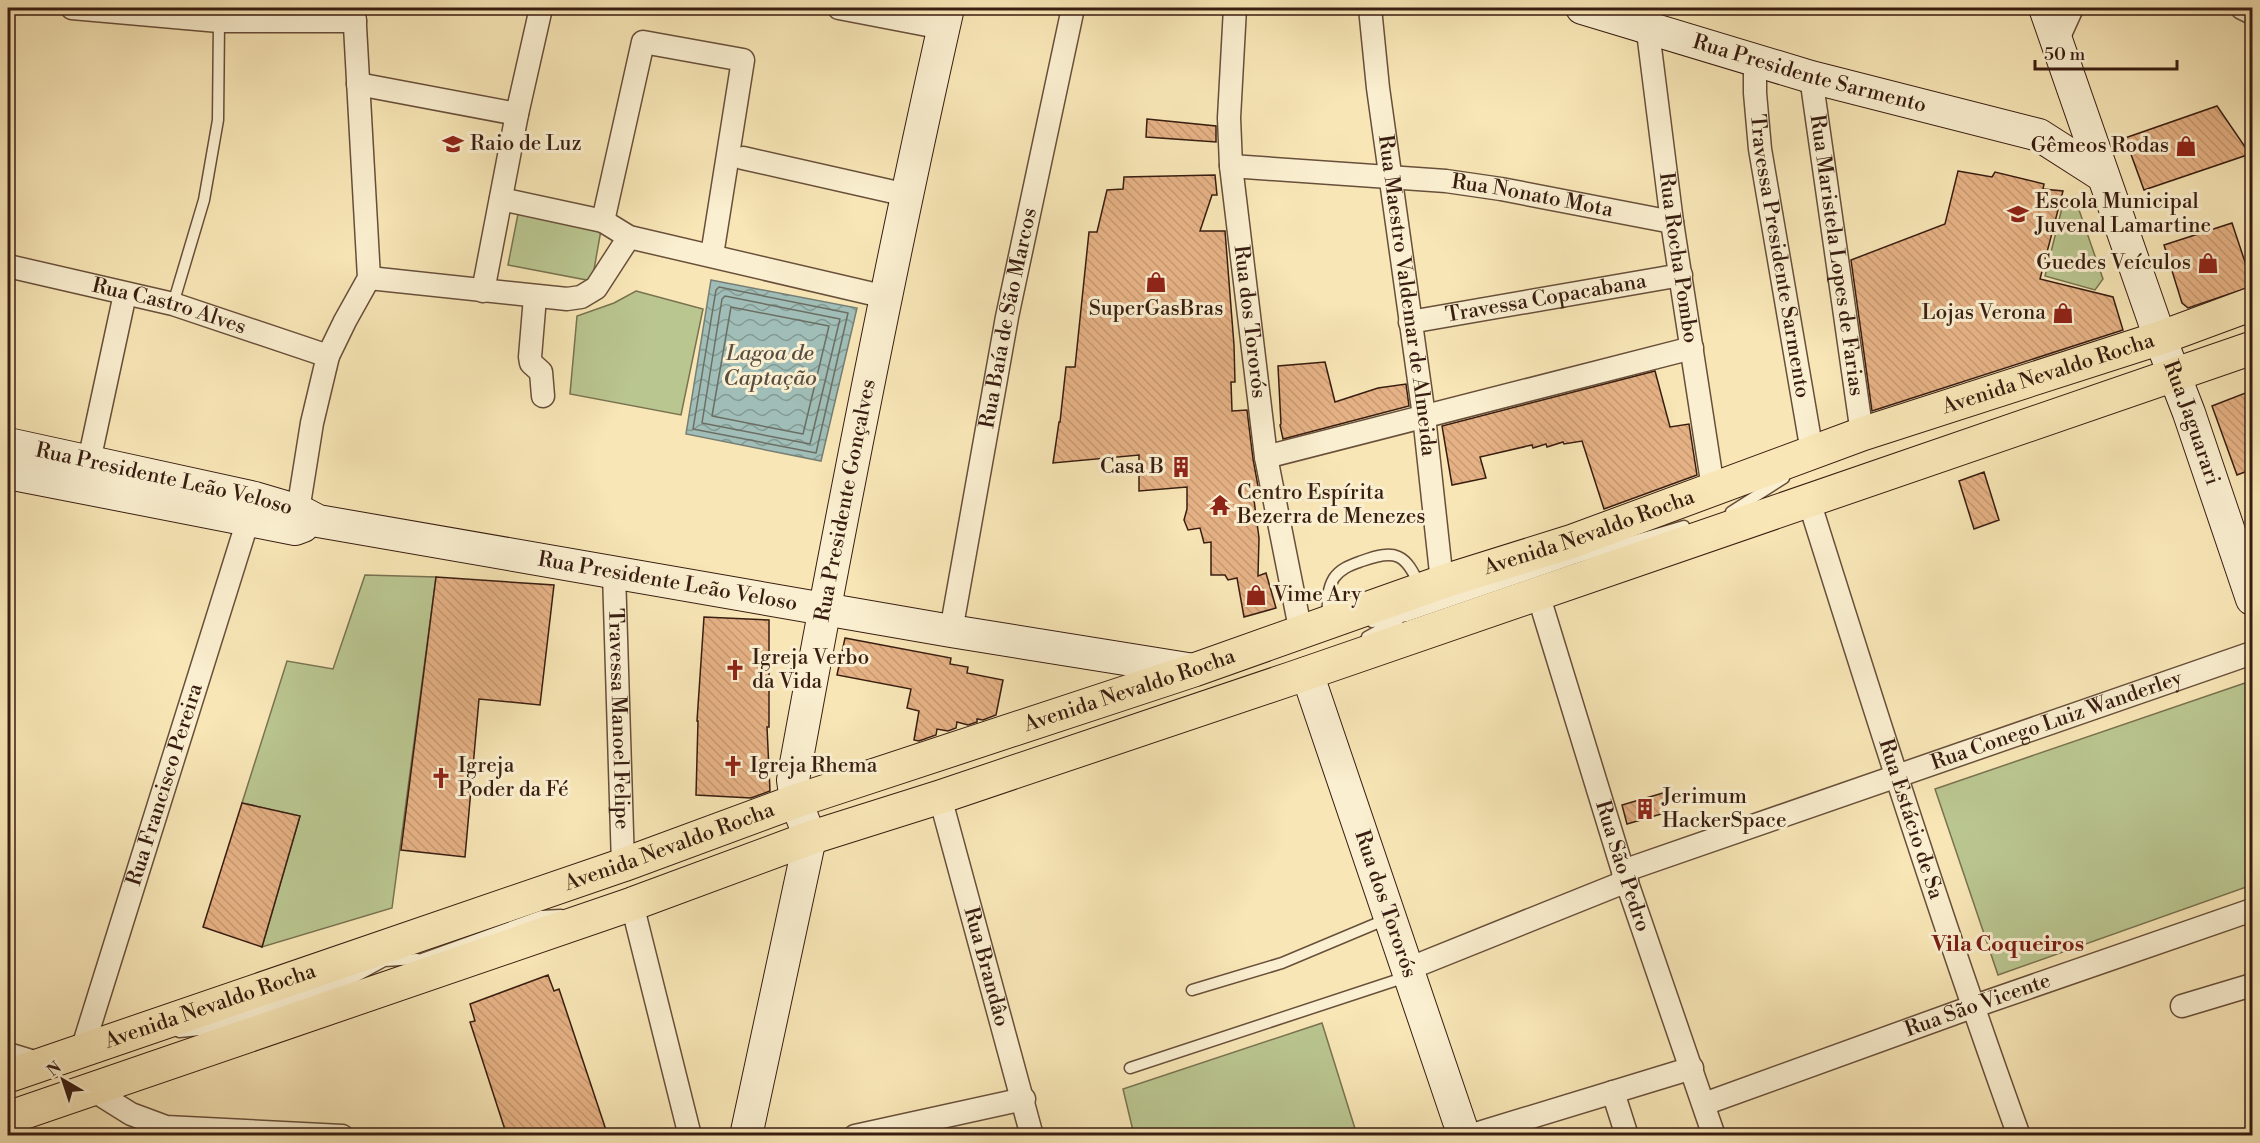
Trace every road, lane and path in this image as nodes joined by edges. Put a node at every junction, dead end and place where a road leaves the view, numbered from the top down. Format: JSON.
{"nodes":[{"id":1,"x":72,"y":8,"type":"edge"},
{"id":2,"x":541,"y":8,"type":"edge"},
{"id":3,"x":839,"y":8,"type":"edge"},
{"id":4,"x":1073,"y":8,"type":"edge"},
{"id":5,"x":1235,"y":8,"type":"edge"},
{"id":6,"x":1370,"y":8,"type":"edge"},
{"id":7,"x":1582,"y":8,"type":"edge"},
{"id":8,"x":2045,"y":8,"type":"edge"},
{"id":9,"x":2072,"y":8,"type":"edge"},
{"id":10,"x":2242,"y":8,"type":"edge"},
{"id":11,"x":354,"y":14,"type":"edge"},
{"id":12,"x":2253,"y":14,"type":"edge"},
{"id":13,"x":1646,"y":17,"type":"edge"},
{"id":14,"x":945,"y":18,"type":"edge"},
{"id":15,"x":219,"y":21,"type":"junction"},
{"id":16,"x":2056,"y":41,"type":"junction"},
{"id":17,"x":1755,"y":60,"type":"junction"},
{"id":18,"x":1811,"y":77,"type":"junction"},
{"id":19,"x":358,"y":84,"type":"junction"},
{"id":20,"x":517,"y":114,"type":"junction"},
{"id":21,"x":2084,"y":119,"type":"junction"},
{"id":22,"x":2039,"y":135,"type":"junction"},
{"id":23,"x":743,"y":158,"type":"dead end"},
{"id":24,"x":1231,"y":166,"type":"junction"},
{"id":25,"x":1390,"y":176,"type":"junction"},
{"id":26,"x":2103,"y":176,"type":"junction"},
{"id":27,"x":907,"y":195,"type":"junction"},
{"id":28,"x":501,"y":199,"type":"junction"},
{"id":29,"x":603,"y":221,"type":"junction"},
{"id":30,"x":1672,"y":222,"type":"junction"},
{"id":31,"x":629,"y":237,"type":"junction"},
{"id":32,"x":712,"y":255,"type":"junction"},
{"id":33,"x":8,"y":266,"type":"edge"},
{"id":34,"x":1681,"y":275,"type":"junction"},
{"id":35,"x":369,"y":278,"type":"junction"},
{"id":36,"x":483,"y":291,"type":"junction"},
{"id":37,"x":125,"y":294,"type":"junction"},
{"id":38,"x":535,"y":297,"type":"junction"},
{"id":39,"x":886,"y":297,"type":"junction"},
{"id":40,"x":172,"y":304,"type":"junction"},
{"id":41,"x":2253,"y":304,"type":"edge"},
{"id":42,"x":1410,"y":322,"type":"junction"},
{"id":43,"x":2160,"y":338,"type":"junction"},
{"id":44,"x":1692,"y":348,"type":"junction"},
{"id":45,"x":2253,"y":348,"type":"edge"},
{"id":46,"x":328,"y":356,"type":"junction"},
{"id":47,"x":2174,"y":375,"type":"junction"},
{"id":48,"x":543,"y":396,"type":"dead end"},
{"id":49,"x":1424,"y":416,"type":"junction"},
{"id":50,"x":1837,"y":443,"type":"junction"},
{"id":51,"x":8,"y":444,"type":"edge"},
{"id":52,"x":1266,"y":457,"type":"junction"},
{"id":53,"x":89,"y":460,"type":"junction"},
{"id":54,"x":8,"y":473,"type":"edge"},
{"id":55,"x":1851,"y":487,"type":"junction"},
{"id":56,"x":1809,"y":501,"type":"junction"},
{"id":57,"x":1722,"y":505,"type":"junction"},
{"id":58,"x":248,"y":520,"type":"junction"},
{"id":59,"x":304,"y":520,"type":"junction"},
{"id":60,"x":1699,"y":522,"type":"dead end"},
{"id":61,"x":614,"y":573,"type":"junction"},
{"id":62,"x":1538,"y":594,"type":"junction"},
{"id":63,"x":1423,"y":596,"type":"junction"},
{"id":64,"x":2253,"y":599,"type":"edge"},
{"id":65,"x":824,"y":609,"type":"junction"},
{"id":66,"x":951,"y":631,"type":"junction"},
{"id":67,"x":1306,"y":632,"type":"junction"},
{"id":68,"x":2253,"y":653,"type":"edge"},
{"id":69,"x":1194,"y":670,"type":"junction"},
{"id":70,"x":1300,"y":675,"type":"junction"},
{"id":71,"x":1896,"y":777,"type":"junction"},
{"id":72,"x":940,"y":797,"type":"junction"},
{"id":73,"x":796,"y":801,"type":"junction"},
{"id":74,"x":810,"y":838,"type":"junction"},
{"id":75,"x":612,"y":869,"type":"junction"},
{"id":76,"x":1625,"y":876,"type":"junction"},
{"id":77,"x":620,"y":908,"type":"junction"},
{"id":78,"x":2253,"y":909,"type":"edge"},
{"id":79,"x":541,"y":916,"type":"junction"},
{"id":80,"x":1390,"y":918,"type":"junction"},
{"id":81,"x":417,"y":959,"type":"junction"},
{"id":82,"x":396,"y":970,"type":"dead end"},
{"id":83,"x":1409,"y":972,"type":"junction"},
{"id":84,"x":379,"y":976,"type":"dead end"},
{"id":85,"x":354,"y":978,"type":"junction"},
{"id":86,"x":2253,"y":985,"type":"edge"},
{"id":87,"x":1192,"y":990,"type":"dead end"},
{"id":88,"x":2182,"y":1006,"type":"dead end"},
{"id":89,"x":1972,"y":1007,"type":"junction"},
{"id":90,"x":200,"y":1030,"type":"junction"},
{"id":91,"x":114,"y":1039,"type":"junction"},
{"id":92,"x":181,"y":1041,"type":"dead end"},
{"id":93,"x":82,"y":1050,"type":"junction"},
{"id":94,"x":163,"y":1052,"type":"dead end"},
{"id":95,"x":8,"y":1054,"type":"edge"},
{"id":96,"x":41,"y":1064,"type":"junction"},
{"id":97,"x":1130,"y":1068,"type":"dead end"},
{"id":98,"x":1692,"y":1068,"type":"junction"},
{"id":99,"x":8,"y":1076,"type":"edge"},
{"id":100,"x":104,"y":1085,"type":"junction"},
{"id":101,"x":1613,"y":1092,"type":"junction"},
{"id":102,"x":1023,"y":1099,"type":"junction"},
{"id":103,"x":1704,"y":1104,"type":"junction"},
{"id":104,"x":8,"y":1118,"type":"edge"},
{"id":105,"x":342,"y":1136,"type":"edge"},
{"id":106,"x":690,"y":1136,"type":"edge"},
{"id":107,"x":746,"y":1136,"type":"edge"},
{"id":108,"x":855,"y":1136,"type":"edge"},
{"id":109,"x":1032,"y":1136,"type":"edge"},
{"id":110,"x":1464,"y":1136,"type":"edge"},
{"id":111,"x":1469,"y":1136,"type":"edge"},
{"id":112,"x":1627,"y":1136,"type":"edge"},
{"id":113,"x":1714,"y":1136,"type":"edge"},
{"id":114,"x":2019,"y":1136,"type":"edge"}],
"edges":[{"from":1,"to":15,"type":"street"},
{"from":2,"to":20,"type":"street"},
{"from":3,"to":14,"type":"street"},
{"from":4,"to":66,"type":"street","name":"Rua Baía de São Marcos"},
{"from":5,"to":24,"type":"street","name":"Rua dos Tororós"},
{"from":6,"to":25,"type":"street","name":"Rua Maestro Valdemar de Almeida"},
{"from":7,"to":13,"type":"street","name":"Rua Presidente Sarmento"},
{"from":8,"to":16,"type":"street","name":"Rua Jaguarari"},
{"from":9,"to":16,"type":"street"},
{"from":10,"to":12,"type":"street"},
{"from":11,"to":15,"type":"street"},
{"from":11,"to":19,"type":"street"},
{"from":13,"to":17,"type":"street","name":"Rua Presidente Sarmento"},
{"from":13,"to":30,"type":"street","name":"Rua Rocha Pombo"},
{"from":14,"to":27,"type":"street","name":"Rua Presidente Gonçalves"},
{"from":15,"to":40,"type":"lane"},
{"from":16,"to":21,"type":"street","name":"Rua Jaguarari"},
{"from":17,"to":18,"type":"street","name":"Rua Presidente Sarmento"},
{"from":17,"to":50,"type":"street","name":"Travessa Presidente Sarmento"},
{"from":18,"to":22,"type":"street","name":"Rua Presidente Sarmento"},
{"from":18,"to":50,"type":"street","name":"Rua Maristela Lopes de Farias"},
{"from":19,"to":20,"type":"street"},
{"from":19,"to":35,"type":"street"},
{"from":20,"to":28,"type":"street"},
{"from":21,"to":22,"type":"street"},
{"from":21,"to":26,"type":"street","name":"Rua Jaguarari"},
{"from":22,"to":26,"type":"street","name":"Rua Presidente Sarmento"},
{"from":23,"to":27,"type":"street"},
{"from":24,"to":25,"type":"street","name":"Rua Nonato Mota"},
{"from":24,"to":52,"type":"street","name":"Rua dos Tororós"},
{"from":25,"to":30,"type":"street","name":"Rua Nonato Mota"},
{"from":25,"to":42,"type":"street","name":"Rua Maestro Valdemar de Almeida"},
{"from":26,"to":43,"type":"street","name":"Rua Jaguarari"},
{"from":27,"to":39,"type":"street","name":"Rua Presidente Gonçalves"},
{"from":28,"to":29,"type":"street"},
{"from":28,"to":36,"type":"street"},
{"from":29,"to":31,"type":"street"},
{"from":29,"to":32,"type":"street"},
{"from":30,"to":34,"type":"street","name":"Rua Rocha Pombo"},
{"from":31,"to":32,"type":"street"},
{"from":31,"to":38,"type":"street"},
{"from":32,"to":39,"type":"street"},
{"from":33,"to":37,"type":"street","name":"Rua Castro Alves"},
{"from":34,"to":42,"type":"street","name":"Travessa Copacabana"},
{"from":34,"to":44,"type":"street","name":"Rua Rocha Pombo"},
{"from":35,"to":36,"type":"street"},
{"from":35,"to":46,"type":"street"},
{"from":36,"to":38,"type":"street"},
{"from":37,"to":40,"type":"street","name":"Rua Castro Alves"},
{"from":37,"to":53,"type":"street"},
{"from":38,"to":48,"type":"street"},
{"from":39,"to":65,"type":"street","name":"Rua Presidente Gonçalves"},
{"from":40,"to":46,"type":"street","name":"Rua Castro Alves"},
{"from":41,"to":43,"type":"highway","name":"Avenida Nevaldo Rocha"},
{"from":42,"to":49,"type":"street","name":"Rua Maestro Valdemar de Almeida"},
{"from":43,"to":47,"type":"street","name":"Rua Jaguarari"},
{"from":43,"to":50,"type":"highway","name":"Avenida Nevaldo Rocha"},
{"from":44,"to":49,"type":"street"},
{"from":44,"to":57,"type":"street","name":"Rua Rocha Pombo"},
{"from":45,"to":47,"type":"highway","name":"Avenida Nevaldo Rocha"},
{"from":46,"to":59,"type":"street"},
{"from":47,"to":55,"type":"highway","name":"Avenida Nevaldo Rocha"},
{"from":47,"to":64,"type":"street","name":"Rua Jaguarari"},
{"from":49,"to":52,"type":"street"},
{"from":49,"to":63,"type":"street","name":"Rua Maestro Valdemar de Almeida"},
{"from":50,"to":57,"type":"highway","name":"Avenida Nevaldo Rocha"},
{"from":51,"to":53,"type":"street","name":"Rua Presidente Leão Veloso"},
{"from":52,"to":67,"type":"street","name":"Rua dos Tororós"},
{"from":53,"to":59,"type":"street","name":"Rua Presidente Leão Veloso"},
{"from":54,"to":58,"type":"street","name":"Rua Presidente Leão Veloso"},
{"from":55,"to":56,"type":"highway","name":"Avenida Nevaldo Rocha"},
{"from":55,"to":57,"type":"lane"},
{"from":56,"to":62,"type":"highway","name":"Avenida Nevaldo Rocha"},
{"from":56,"to":71,"type":"street","name":"Rua Estácio de Sa"},
{"from":57,"to":63,"type":"highway","name":"Avenida Nevaldo Rocha"},
{"from":58,"to":59,"type":"street","name":"Rua Presidente Leão Veloso"},
{"from":58,"to":93,"type":"street","name":"Rua Francisco Pereira"},
{"from":59,"to":61,"type":"street","name":"Rua Presidente Leão Veloso"},
{"from":60,"to":63,"type":"lane"},
{"from":61,"to":65,"type":"street","name":"Rua Presidente Leão Veloso"},
{"from":61,"to":75,"type":"street","name":"Travessa Manoel Felipe"},
{"from":62,"to":70,"type":"highway","name":"Avenida Nevaldo Rocha"},
{"from":62,"to":76,"type":"street","name":"Rua São Pedro"},
{"from":63,"to":67,"type":"highway","name":"Avenida Nevaldo Rocha"},
{"from":63,"to":67,"type":"lane"},
{"from":63,"to":70,"type":"lane"},
{"from":65,"to":66,"type":"street","name":"Rua Presidente Leão Veloso"},
{"from":65,"to":73,"type":"street","name":"Rua Presidente Gonçalves"},
{"from":66,"to":69,"type":"street","name":"Rua Presidente Leão Veloso"},
{"from":67,"to":69,"type":"highway","name":"Avenida Nevaldo Rocha"},
{"from":68,"to":71,"type":"street","name":"Rua Conego Luiz Wanderley"},
{"from":69,"to":73,"type":"highway","name":"Avenida Nevaldo Rocha"},
{"from":70,"to":72,"type":"highway","name":"Avenida Nevaldo Rocha"},
{"from":70,"to":80,"type":"street","name":"Rua dos Tororós"},
{"from":71,"to":76,"type":"street","name":"Rua Conego Luiz Wanderley"},
{"from":71,"to":89,"type":"street","name":"Rua Estácio de Sa"},
{"from":72,"to":74,"type":"highway","name":"Avenida Nevaldo Rocha"},
{"from":72,"to":102,"type":"street","name":"Rua Brandâo"},
{"from":73,"to":74,"type":"street","name":"Rua Presidente Gonçalves"},
{"from":73,"to":75,"type":"highway","name":"Avenida Nevaldo Rocha"},
{"from":74,"to":77,"type":"highway","name":"Avenida Nevaldo Rocha"},
{"from":74,"to":107,"type":"street"},
{"from":75,"to":79,"type":"lane"},
{"from":75,"to":91,"type":"highway","name":"Avenida Nevaldo Rocha"},
{"from":76,"to":83,"type":"street","name":"Rua Conego Luiz Wanderley"},
{"from":76,"to":98,"type":"street","name":"Rua São Pedro"},
{"from":77,"to":79,"type":"lane"},
{"from":77,"to":100,"type":"highway","name":"Avenida Nevaldo Rocha"},
{"from":77,"to":106,"type":"street"},
{"from":78,"to":89,"type":"street","name":"Rua São Vicente"},
{"from":79,"to":81,"type":"lane"},
{"from":80,"to":83,"type":"street","name":"Rua dos Tororós"},
{"from":80,"to":87,"type":"lane"},
{"from":81,"to":82,"type":"lane"},
{"from":81,"to":85,"type":"lane"},
{"from":83,"to":97,"type":"lane"},
{"from":83,"to":110,"type":"street","name":"Rua dos Tororós"},
{"from":84,"to":85,"type":"lane"},
{"from":85,"to":90,"type":"lane"},
{"from":86,"to":88,"type":"street"},
{"from":89,"to":103,"type":"street","name":"Rua São Vicente"},
{"from":89,"to":114,"type":"street","name":"Rua Estácio de Sa"},
{"from":90,"to":91,"type":"lane"},
{"from":90,"to":92,"type":"lane"},
{"from":91,"to":93,"type":"highway","name":"Avenida Nevaldo Rocha"},
{"from":93,"to":96,"type":"highway","name":"Avenida Nevaldo Rocha"},
{"from":94,"to":100,"type":"lane"},
{"from":95,"to":96,"type":"street"},
{"from":96,"to":99,"type":"highway","name":"Avenida Nevaldo Rocha"},
{"from":98,"to":101,"type":"street"},
{"from":98,"to":103,"type":"street","name":"Rua São Pedro"},
{"from":100,"to":104,"type":"highway","name":"Avenida Nevaldo Rocha"},
{"from":100,"to":105,"type":"street"},
{"from":101,"to":111,"type":"street"},
{"from":101,"to":112,"type":"street"},
{"from":102,"to":108,"type":"street"},
{"from":102,"to":109,"type":"street","name":"Rua Brandâo"},
{"from":103,"to":113,"type":"street","name":"Rua São Pedro"}]}
